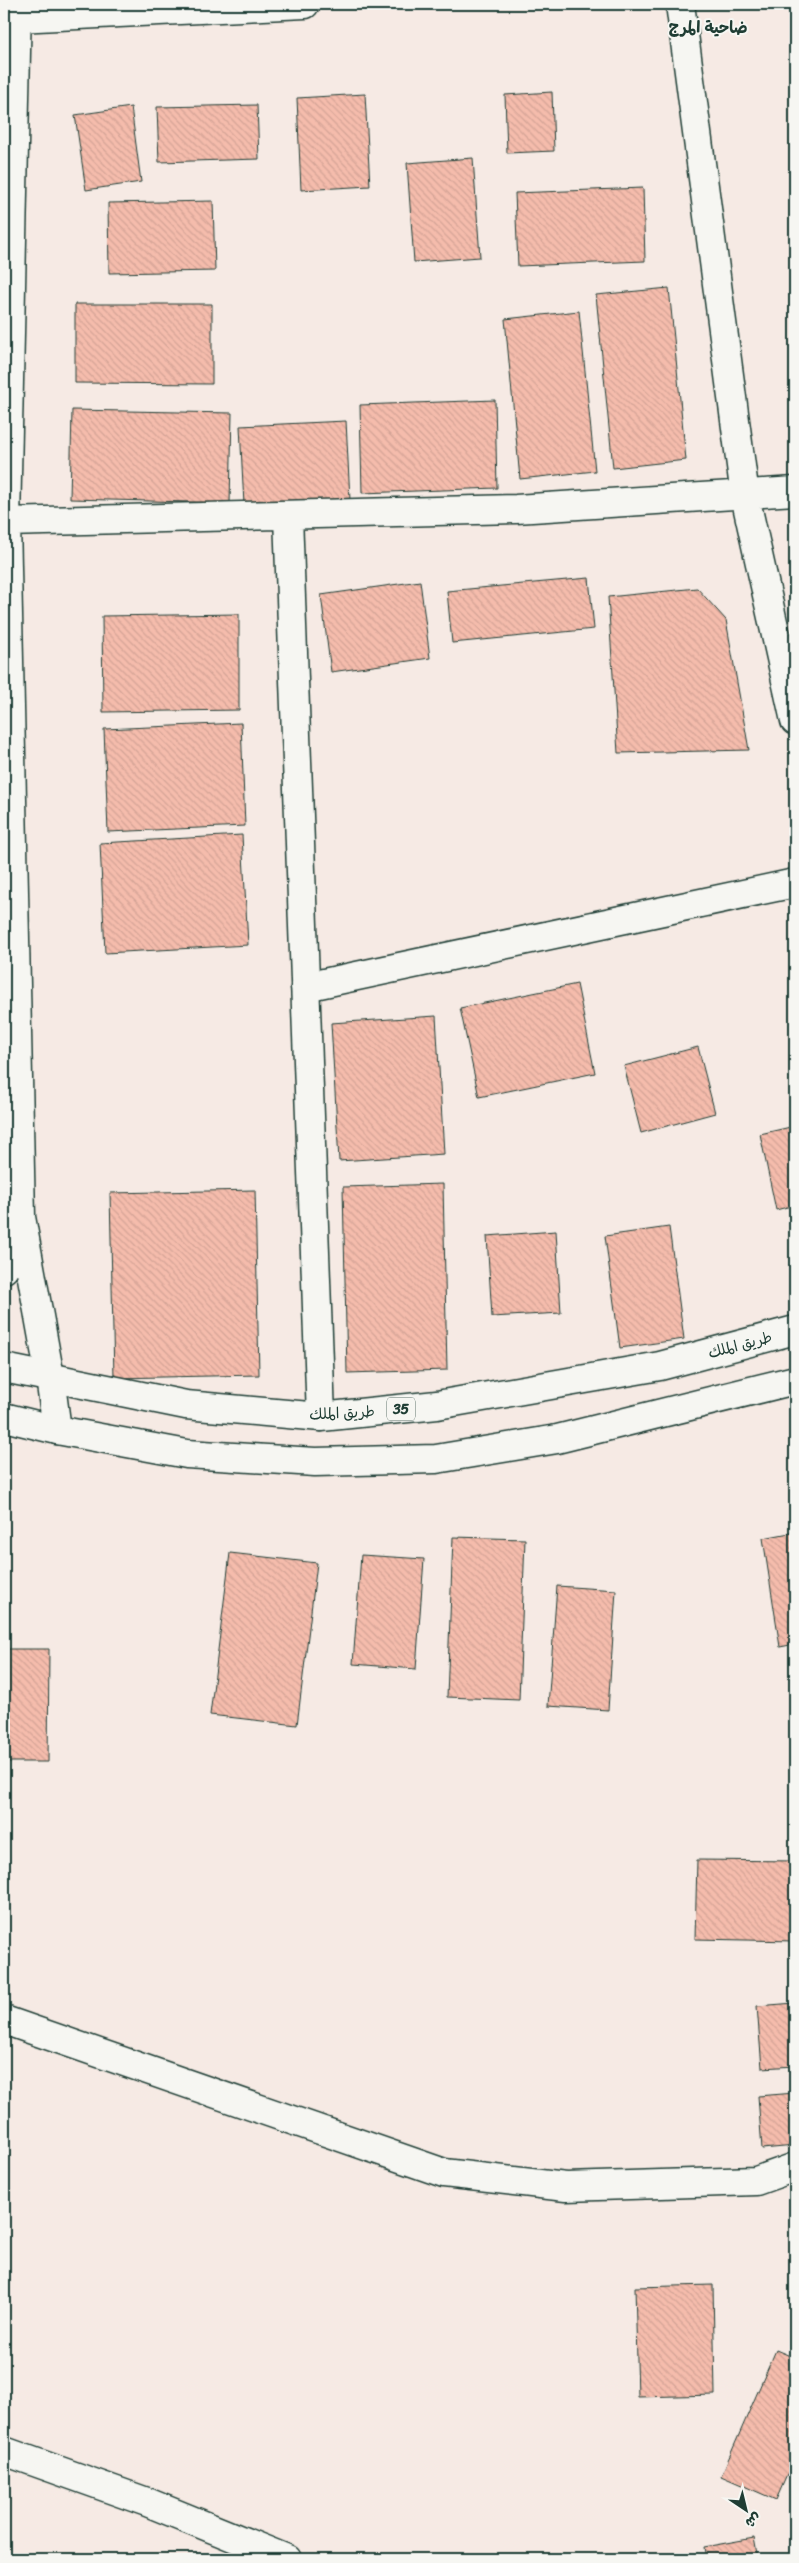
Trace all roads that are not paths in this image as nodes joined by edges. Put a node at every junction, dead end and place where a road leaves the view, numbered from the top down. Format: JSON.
{"nodes":[{"id":1,"x":305,"y":4,"type":"edge"},
{"id":2,"x":680,"y":4,"type":"edge"},
{"id":3,"x":16,"y":11,"type":"edge"},
{"id":4,"x":795,"y":491,"type":"edge"},
{"id":5,"x":745,"y":496,"type":"junction"},
{"id":6,"x":288,"y":516,"type":"junction"},
{"id":7,"x":6,"y":522,"type":"junction"},
{"id":8,"x":6,"y":671,"type":"edge"},
{"id":9,"x":795,"y":721,"type":"edge"},
{"id":10,"x":795,"y":882,"type":"edge"},
{"id":11,"x":306,"y":987,"type":"junction"},
{"id":12,"x":21,"y":1217,"type":"junction"},
{"id":13,"x":4,"y":1269,"type":"edge"},
{"id":14,"x":795,"y":1330,"type":"edge"},
{"id":15,"x":4,"y":1368,"type":"edge"},
{"id":16,"x":50,"y":1377,"type":"junction"},
{"id":17,"x":795,"y":1380,"type":"edge"},
{"id":18,"x":4,"y":1416,"type":"edge"},
{"id":19,"x":321,"y":1417,"type":"junction"},
{"id":20,"x":57,"y":1430,"type":"junction"},
{"id":21,"x":4,"y":2020,"type":"edge"},
{"id":22,"x":795,"y":2167,"type":"edge"},
{"id":23,"x":4,"y":2451,"type":"edge"},
{"id":24,"x":287,"y":2559,"type":"edge"}],
"edges":[{"from":1,"to":3,"type":"street"},
{"from":2,"to":5,"type":"street"},
{"from":3,"to":7,"type":"street"},
{"from":4,"to":5,"type":"street"},
{"from":5,"to":6,"type":"street"},
{"from":5,"to":9,"type":"street"},
{"from":6,"to":7,"type":"street"},
{"from":6,"to":11,"type":"street"},
{"from":7,"to":8,"type":"street"},
{"from":8,"to":12,"type":"street"},
{"from":10,"to":11,"type":"street"},
{"from":11,"to":19,"type":"street"},
{"from":12,"to":13,"type":"street"},
{"from":12,"to":16,"type":"street"},
{"from":14,"to":19,"type":"street","name":"طريق الملك","number":"35"},
{"from":15,"to":16,"type":"street","name":"طريق الملك","number":"35"},
{"from":16,"to":19,"type":"street","name":"طريق الملك","number":"35"},
{"from":16,"to":20,"type":"street"},
{"from":17,"to":20,"type":"street"},
{"from":18,"to":20,"type":"street"},
{"from":21,"to":22,"type":"street"},
{"from":23,"to":24,"type":"street"}]}
